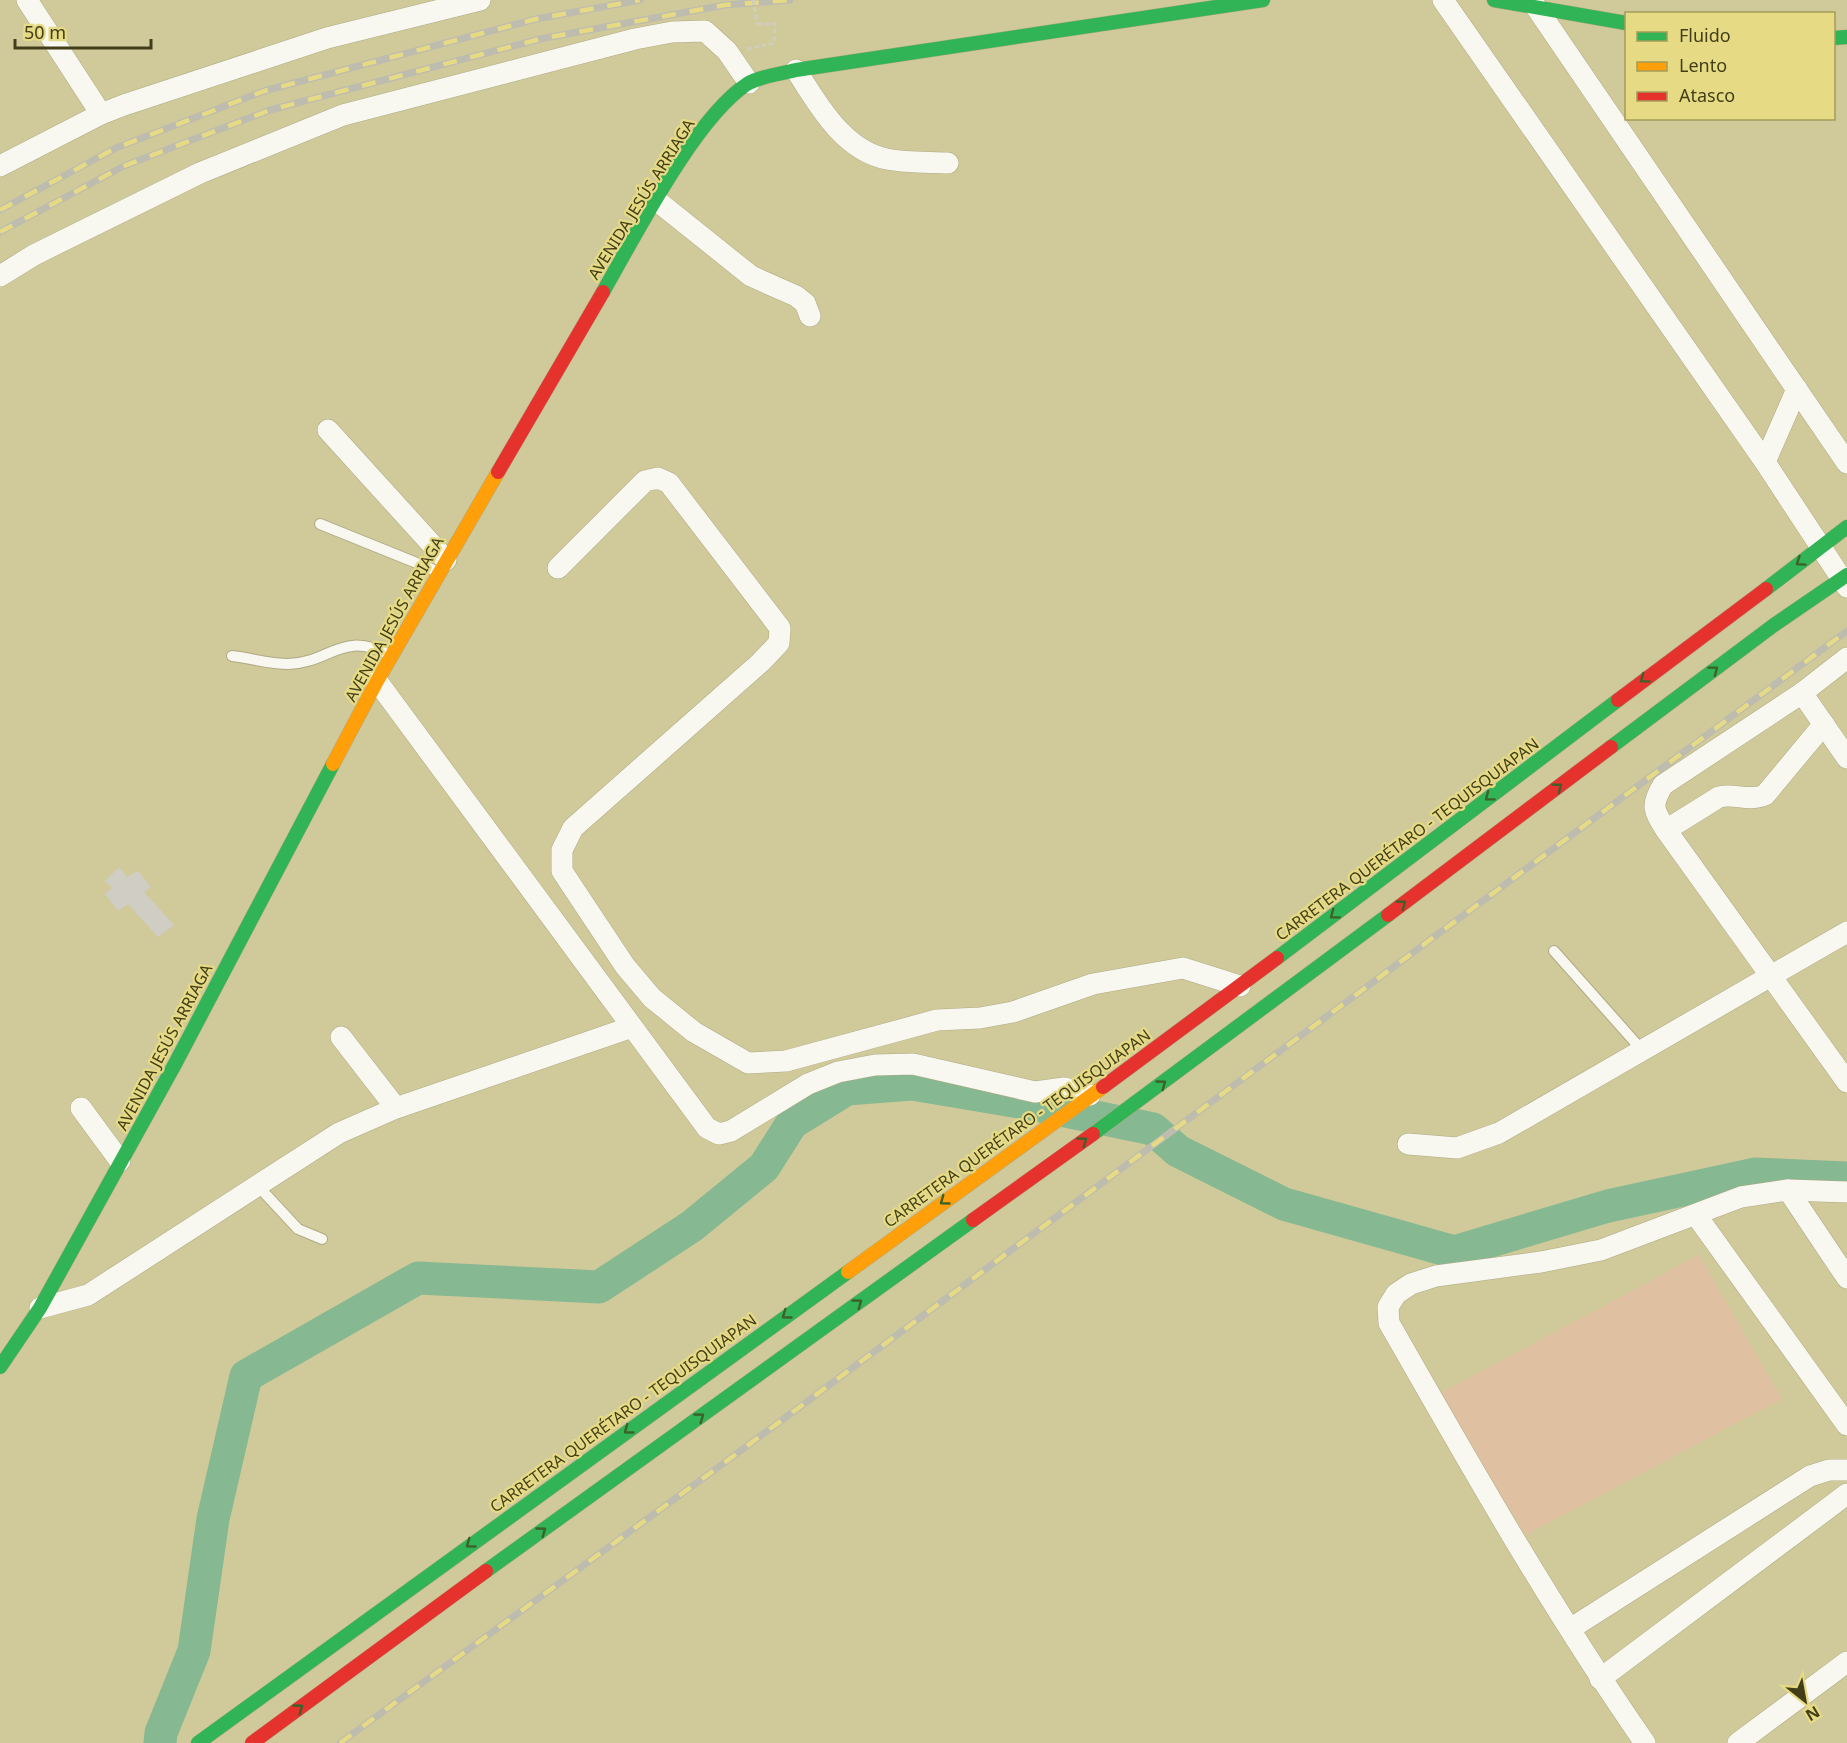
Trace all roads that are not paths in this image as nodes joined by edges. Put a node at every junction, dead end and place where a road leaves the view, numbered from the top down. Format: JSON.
{"nodes":[{"id":1,"x":27,"y":0,"type":"edge"},
{"id":2,"x":480,"y":0,"type":"edge"},
{"id":3,"x":1263,"y":0,"type":"edge"},
{"id":4,"x":1443,"y":0,"type":"edge"},
{"id":5,"x":1494,"y":0,"type":"edge"},
{"id":6,"x":1536,"y":7,"type":"junction"},
{"id":7,"x":1625,"y":23,"type":"edge"},
{"id":8,"x":796,"y":70,"type":"junction"},
{"id":9,"x":749,"y":83,"type":"junction"},
{"id":10,"x":101,"y":114,"type":"junction"},
{"id":11,"x":948,"y":163,"type":"dead end"},
{"id":12,"x":0,"y":166,"type":"edge"},
{"id":13,"x":656,"y":200,"type":"junction"},
{"id":14,"x":0,"y":276,"type":"edge"},
{"id":15,"x":810,"y":316,"type":"dead end"},
{"id":16,"x":1797,"y":389,"type":"junction"},
{"id":17,"x":328,"y":430,"type":"dead end"},
{"id":18,"x":1766,"y":462,"type":"junction"},
{"id":19,"x":1847,"y":463,"type":"edge"},
{"id":20,"x":320,"y":524,"type":"dead end"},
{"id":21,"x":1847,"y":527,"type":"edge"},
{"id":22,"x":1821,"y":547,"type":"junction"},
{"id":23,"x":443,"y":566,"type":"junction"},
{"id":24,"x":558,"y":568,"type":"dead end"},
{"id":25,"x":1845,"y":580,"type":"edge"},
{"id":26,"x":232,"y":656,"type":"dead end"},
{"id":27,"x":391,"y":656,"type":"junction"},
{"id":28,"x":1847,"y":658,"type":"edge"},
{"id":29,"x":377,"y":681,"type":"junction"},
{"id":30,"x":1802,"y":693,"type":"junction"},
{"id":31,"x":1824,"y":724,"type":"junction"},
{"id":32,"x":1847,"y":758,"type":"edge"},
{"id":33,"x":1666,"y":830,"type":"junction"},
{"id":34,"x":1847,"y":932,"type":"edge"},
{"id":35,"x":1554,"y":951,"type":"dead end"},
{"id":36,"x":1772,"y":976,"type":"junction"},
{"id":37,"x":1240,"y":986,"type":"junction"},
{"id":38,"x":632,"y":1027,"type":"junction"},
{"id":39,"x":341,"y":1037,"type":"dead end"},
{"id":40,"x":1641,"y":1049,"type":"junction"},
{"id":41,"x":1847,"y":1082,"type":"edge"},
{"id":42,"x":1086,"y":1097,"type":"junction"},
{"id":43,"x":81,"y":1108,"type":"dead end"},
{"id":44,"x":396,"y":1108,"type":"junction"},
{"id":45,"x":1408,"y":1144,"type":"dead end"},
{"id":46,"x":120,"y":1161,"type":"junction"},
{"id":47,"x":258,"y":1186,"type":"junction"},
{"id":48,"x":1788,"y":1190,"type":"junction"},
{"id":49,"x":1847,"y":1192,"type":"edge"},
{"id":50,"x":1696,"y":1215,"type":"junction"},
{"id":51,"x":322,"y":1239,"type":"dead end"},
{"id":52,"x":1847,"y":1278,"type":"edge"},
{"id":53,"x":40,"y":1308,"type":"junction"},
{"id":54,"x":0,"y":1367,"type":"edge"},
{"id":55,"x":1847,"y":1425,"type":"edge"},
{"id":56,"x":1847,"y":1470,"type":"edge"},
{"id":57,"x":1847,"y":1494,"type":"edge"},
{"id":58,"x":1570,"y":1629,"type":"junction"},
{"id":59,"x":1847,"y":1662,"type":"edge"},
{"id":60,"x":1600,"y":1679,"type":"junction"},
{"id":61,"x":198,"y":1742,"type":"edge"},
{"id":62,"x":252,"y":1743,"type":"edge"},
{"id":63,"x":1645,"y":1743,"type":"edge"},
{"id":64,"x":1738,"y":1743,"type":"edge"}],
"edges":[{"from":1,"to":10,"type":"street"},
{"from":2,"to":10,"type":"street"},
{"from":3,"to":8,"type":"main road","name":"AVENIDA JESÚS ARRIAGA"},
{"from":4,"to":18,"type":"street"},
{"from":5,"to":6,"type":"main road"},
{"from":6,"to":7,"type":"main road"},
{"from":6,"to":16,"type":"street"},
{"from":8,"to":9,"type":"main road","name":"AVENIDA JESÚS ARRIAGA"},
{"from":8,"to":11,"type":"street"},
{"from":9,"to":13,"type":"main road","name":"AVENIDA JESÚS ARRIAGA"},
{"from":9,"to":14,"type":"street"},
{"from":10,"to":12,"type":"street"},
{"from":13,"to":15,"type":"street"},
{"from":13,"to":23,"type":"main road","name":"AVENIDA JESÚS ARRIAGA"},
{"from":16,"to":18,"type":"street"},
{"from":16,"to":19,"type":"street"},
{"from":17,"to":23,"type":"street"},
{"from":18,"to":22,"type":"street"},
{"from":20,"to":23,"type":"lane"},
{"from":21,"to":22,"type":"main road","name":"CARRETERA QUERÉTARO - TEQUISQUIAPAN"},
{"from":22,"to":25,"type":"street"},
{"from":22,"to":37,"type":"main road","name":"CARRETERA QUERÉTARO - TEQUISQUIAPAN","one_way":true},
{"from":23,"to":27,"type":"main road","name":"AVENIDA JESÚS ARRIAGA"},
{"from":24,"to":37,"type":"street"},
{"from":62,"to":25,"type":"main road","one_way":true},
{"from":26,"to":27,"type":"lane"},
{"from":27,"to":29,"type":"main road","name":"AVENIDA JESÚS ARRIAGA"},
{"from":28,"to":30,"type":"street"},
{"from":29,"to":38,"type":"street"},
{"from":29,"to":46,"type":"main road","name":"AVENIDA JESÚS ARRIAGA"},
{"from":30,"to":31,"type":"street"},
{"from":30,"to":33,"type":"street"},
{"from":31,"to":32,"type":"street"},
{"from":31,"to":33,"type":"street"},
{"from":33,"to":36,"type":"street"},
{"from":34,"to":36,"type":"street"},
{"from":35,"to":40,"type":"lane"},
{"from":36,"to":40,"type":"street"},
{"from":36,"to":41,"type":"street"},
{"from":37,"to":42,"type":"main road","name":"CARRETERA QUERÉTARO - TEQUISQUIAPAN"},
{"from":38,"to":42,"type":"street"},
{"from":38,"to":44,"type":"street"},
{"from":39,"to":44,"type":"street"},
{"from":40,"to":45,"type":"street"},
{"from":42,"to":61,"type":"main road","name":"CARRETERA QUERÉTARO - TEQUISQUIAPAN","one_way":true},
{"from":43,"to":46,"type":"street"},
{"from":44,"to":47,"type":"street"},
{"from":46,"to":53,"type":"main road","name":"AVENIDA JESÚS ARRIAGA"},
{"from":47,"to":51,"type":"lane"},
{"from":47,"to":53,"type":"street"},
{"from":48,"to":49,"type":"street"},
{"from":48,"to":50,"type":"street"},
{"from":48,"to":52,"type":"street"},
{"from":50,"to":55,"type":"street"},
{"from":50,"to":58,"type":"street"},
{"from":53,"to":54,"type":"main road","name":"AVENIDA JESÚS ARRIAGA"},
{"from":56,"to":58,"type":"street"},
{"from":57,"to":60,"type":"street"},
{"from":58,"to":60,"type":"street"},
{"from":59,"to":64,"type":"street"},
{"from":60,"to":63,"type":"street"}]}
